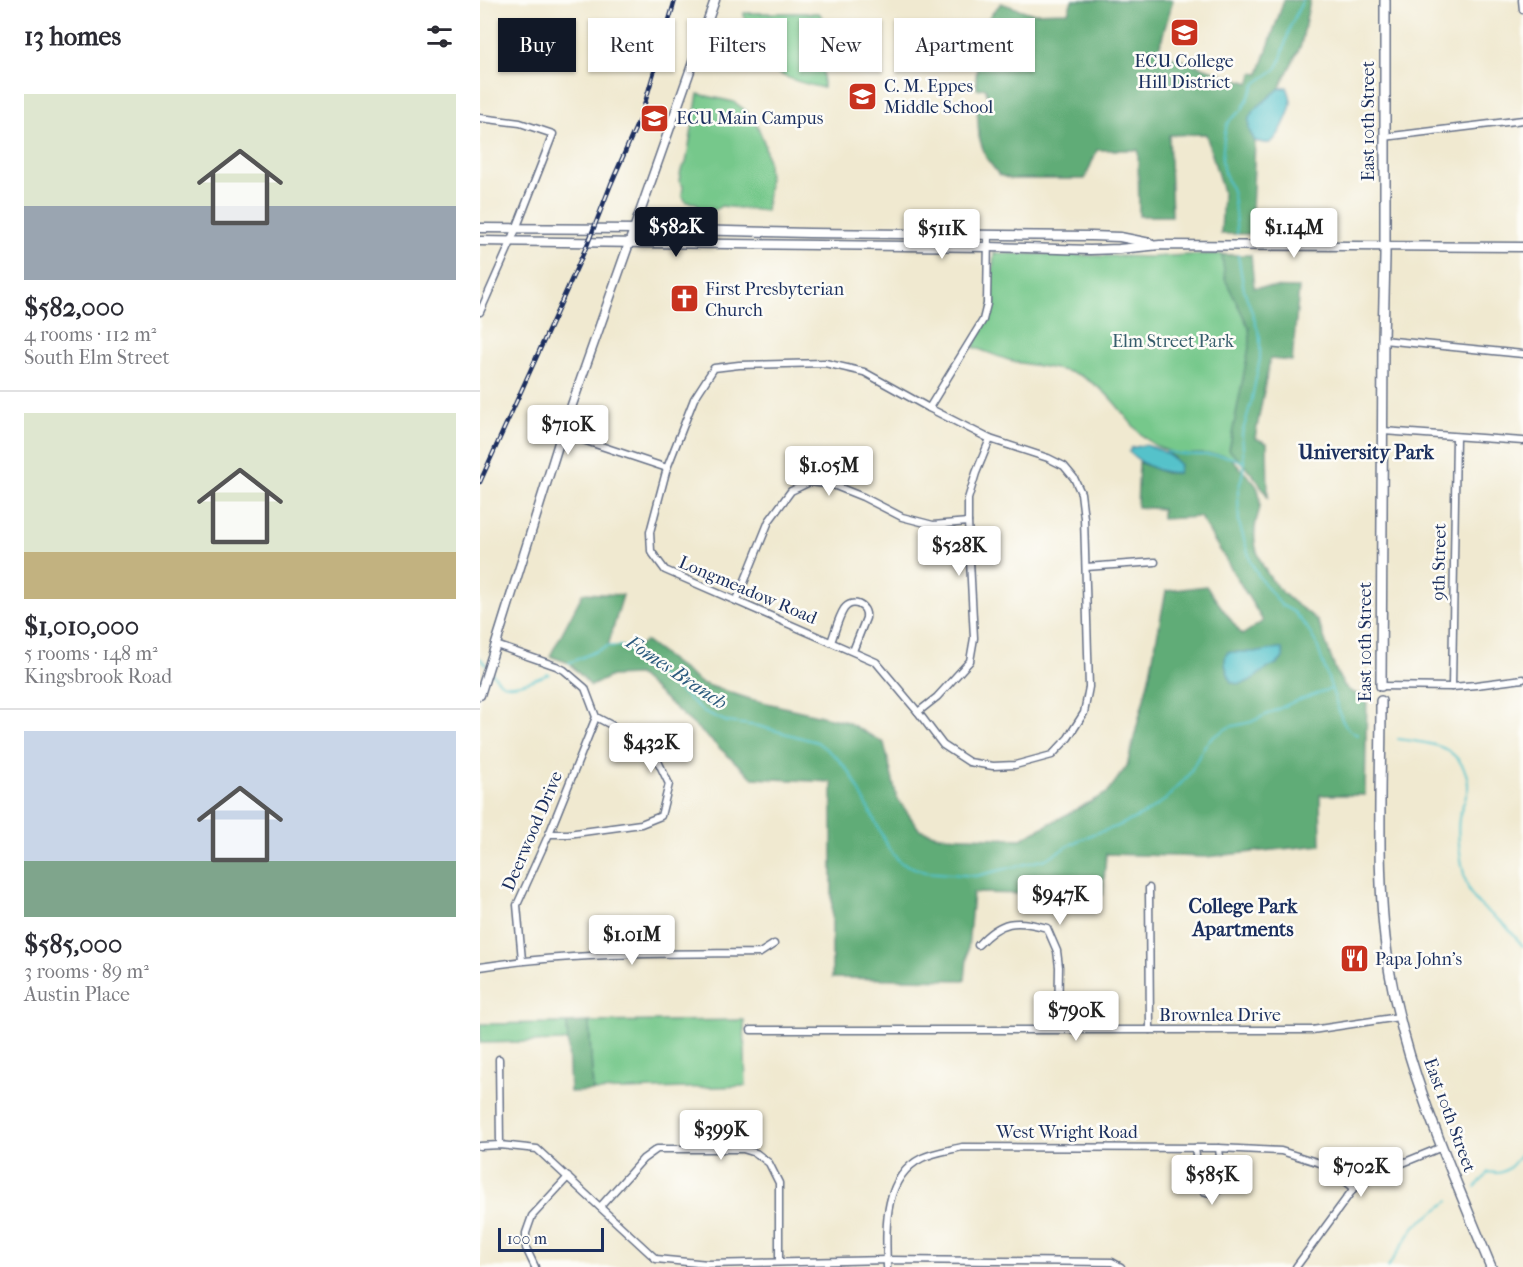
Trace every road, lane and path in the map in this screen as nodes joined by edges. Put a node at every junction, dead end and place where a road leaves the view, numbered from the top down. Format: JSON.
{"nodes":[{"id":1,"x":715,"y":0,"type":"edge"},
{"id":2,"x":1384,"y":0,"type":"edge"},
{"id":3,"x":1522,"y":0,"type":"edge"},
{"id":4,"x":1523,"y":10,"type":"edge"},
{"id":5,"x":480,"y":118,"type":"edge"},
{"id":6,"x":1523,"y":120,"type":"edge"},
{"id":7,"x":1384,"y":137,"type":"junction"},
{"id":8,"x":480,"y":228,"type":"edge"},
{"id":9,"x":516,"y":228,"type":"junction"},
{"id":10,"x":634,"y":229,"type":"junction"},
{"id":11,"x":722,"y":231,"type":"junction"},
{"id":12,"x":808,"y":233,"type":"junction"},
{"id":13,"x":922,"y":234,"type":"junction"},
{"id":14,"x":988,"y":235,"type":"junction"},
{"id":15,"x":1090,"y":236,"type":"junction"},
{"id":16,"x":1120,"y":237,"type":"junction"},
{"id":17,"x":480,"y":241,"type":"edge"},
{"id":18,"x":510,"y":242,"type":"junction"},
{"id":19,"x":630,"y":244,"type":"junction"},
{"id":20,"x":722,"y":245,"type":"junction"},
{"id":21,"x":809,"y":245,"type":"junction"},
{"id":22,"x":1160,"y":245,"type":"junction"},
{"id":23,"x":1384,"y":246,"type":"junction"},
{"id":24,"x":921,"y":247,"type":"junction"},
{"id":25,"x":988,"y":247,"type":"junction"},
{"id":26,"x":1523,"y":247,"type":"edge"},
{"id":27,"x":1119,"y":249,"type":"junction"},
{"id":28,"x":1090,"y":250,"type":"junction"},
{"id":29,"x":480,"y":312,"type":"edge"},
{"id":30,"x":1383,"y":340,"type":"junction"},
{"id":31,"x":1523,"y":354,"type":"edge"},
{"id":32,"x":929,"y":408,"type":"junction"},
{"id":33,"x":1383,"y":431,"type":"junction"},
{"id":34,"x":562,"y":433,"type":"junction"},
{"id":35,"x":1456,"y":437,"type":"junction"},
{"id":36,"x":990,"y":439,"type":"junction"},
{"id":37,"x":1523,"y":441,"type":"edge"},
{"id":38,"x":667,"y":468,"type":"junction"},
{"id":39,"x":968,"y":522,"type":"junction"},
{"id":40,"x":1155,"y":562,"type":"dead end"},
{"id":41,"x":1086,"y":567,"type":"junction"},
{"id":42,"x":737,"y":600,"type":"junction"},
{"id":43,"x":831,"y":642,"type":"junction"},
{"id":44,"x":496,"y":645,"type":"junction"},
{"id":45,"x":854,"y":651,"type":"junction"},
{"id":46,"x":1523,"y":679,"type":"edge"},
{"id":47,"x":1381,"y":686,"type":"junction"},
{"id":48,"x":1452,"y":687,"type":"junction"},
{"id":49,"x":480,"y":695,"type":"edge"},
{"id":50,"x":1381,"y":701,"type":"joint"},
{"id":51,"x":918,"y":712,"type":"junction"},
{"id":52,"x":596,"y":717,"type":"junction"},
{"id":53,"x":549,"y":834,"type":"junction"},
{"id":54,"x":1149,"y":888,"type":"dead end"},
{"id":55,"x":774,"y":944,"type":"dead end"},
{"id":56,"x":978,"y":945,"type":"dead end"},
{"id":57,"x":522,"y":960,"type":"junction"},
{"id":58,"x":480,"y":967,"type":"edge"},
{"id":59,"x":1399,"y":1017,"type":"junction"},
{"id":60,"x":1058,"y":1029,"type":"junction"},
{"id":61,"x":751,"y":1030,"type":"dead end"},
{"id":62,"x":1150,"y":1030,"type":"junction"},
{"id":63,"x":499,"y":1059,"type":"dead end"},
{"id":64,"x":500,"y":1145,"type":"junction"},
{"id":65,"x":480,"y":1146,"type":"edge"},
{"id":66,"x":1442,"y":1147,"type":"junction"},
{"id":67,"x":1196,"y":1148,"type":"junction"},
{"id":68,"x":1219,"y":1148,"type":"junction"},
{"id":69,"x":568,"y":1177,"type":"junction"},
{"id":70,"x":1354,"y":1188,"type":"junction"},
{"id":71,"x":600,"y":1208,"type":"junction"},
{"id":72,"x":779,"y":1262,"type":"junction"},
{"id":73,"x":887,"y":1264,"type":"edge"},
{"id":74,"x":1023,"y":1264,"type":"edge"},
{"id":75,"x":708,"y":1266,"type":"edge"},
{"id":76,"x":535,"y":1267,"type":"edge"},
{"id":77,"x":1121,"y":1267,"type":"edge"},
{"id":78,"x":1296,"y":1267,"type":"edge"},
{"id":79,"x":1491,"y":1267,"type":"edge"}],
"edges":[{"from":1,"to":10,"type":"street"},
{"from":2,"to":7,"type":"main road","name":"East 10th Street"},
{"from":3,"to":4,"type":"street"},
{"from":5,"to":9,"type":"street"},
{"from":6,"to":7,"type":"street"},
{"from":7,"to":23,"type":"main road","name":"East 10th Street"},
{"from":8,"to":9,"type":"street"},
{"from":9,"to":10,"type":"street"},
{"from":9,"to":18,"type":"street"},
{"from":10,"to":11,"type":"street"},
{"from":10,"to":19,"type":"street"},
{"from":11,"to":12,"type":"street"},
{"from":11,"to":20,"type":"street"},
{"from":12,"to":13,"type":"street"},
{"from":12,"to":21,"type":"street"},
{"from":13,"to":14,"type":"street"},
{"from":13,"to":24,"type":"street"},
{"from":14,"to":15,"type":"street"},
{"from":14,"to":25,"type":"street"},
{"from":15,"to":16,"type":"street"},
{"from":15,"to":28,"type":"street"},
{"from":16,"to":22,"type":"street"},
{"from":16,"to":27,"type":"street"},
{"from":17,"to":18,"type":"street"},
{"from":18,"to":19,"type":"street"},
{"from":18,"to":29,"type":"street"},
{"from":19,"to":20,"type":"street"},
{"from":19,"to":34,"type":"street"},
{"from":20,"to":21,"type":"street"},
{"from":21,"to":24,"type":"street"},
{"from":22,"to":23,"type":"street"},
{"from":22,"to":27,"type":"street"},
{"from":23,"to":26,"type":"street"},
{"from":23,"to":30,"type":"main road","name":"East 10th Street"},
{"from":24,"to":25,"type":"street"},
{"from":25,"to":28,"type":"street"},
{"from":25,"to":32,"type":"street"},
{"from":27,"to":28,"type":"street"},
{"from":30,"to":31,"type":"street"},
{"from":30,"to":33,"type":"main road","name":"East 10th Street"},
{"from":32,"to":36,"type":"street","name":"Longmeadow Road"},
{"from":32,"to":38,"type":"street","name":"Longmeadow Road"},
{"from":33,"to":35,"type":"street"},
{"from":33,"to":47,"type":"main road","name":"East 10th Street"},
{"from":34,"to":38,"type":"street"},
{"from":34,"to":44,"type":"street"},
{"from":35,"to":37,"type":"street"},
{"from":35,"to":48,"type":"street","name":"9th Street"},
{"from":36,"to":39,"type":"street"},
{"from":36,"to":41,"type":"street","name":"Longmeadow Road"},
{"from":38,"to":42,"type":"street","name":"Longmeadow Road"},
{"from":39,"to":42,"type":"street"},
{"from":39,"to":51,"type":"street"},
{"from":40,"to":41,"type":"street"},
{"from":41,"to":51,"type":"street","name":"Longmeadow Road"},
{"from":42,"to":43,"type":"street","name":"Longmeadow Road"},
{"from":43,"to":45,"type":"street","name":"Longmeadow Road"},
{"from":43,"to":45,"type":"street"},
{"from":44,"to":49,"type":"street"},
{"from":44,"to":52,"type":"street"},
{"from":45,"to":51,"type":"street","name":"Longmeadow Road"},
{"from":46,"to":48,"type":"street"},
{"from":47,"to":48,"type":"street"},
{"from":47,"to":50,"type":"street","name":"East 10th Street"},
{"from":50,"to":59,"type":"main road","name":"East 10th Street"},
{"from":52,"to":53,"type":"street","name":"Deerwood Drive"},
{"from":52,"to":53,"type":"street"},
{"from":53,"to":57,"type":"street","name":"Deerwood Drive"},
{"from":54,"to":62,"type":"street"},
{"from":55,"to":57,"type":"street"},
{"from":56,"to":60,"type":"street"},
{"from":57,"to":58,"type":"street"},
{"from":59,"to":62,"type":"street","name":"Brownlea Drive"},
{"from":59,"to":66,"type":"main road","name":"East 10th Street"},
{"from":60,"to":61,"type":"street","name":"Brownlea Drive"},
{"from":60,"to":62,"type":"street","name":"Brownlea Drive"},
{"from":63,"to":64,"type":"street"},
{"from":64,"to":65,"type":"street"},
{"from":64,"to":69,"type":"street"},
{"from":66,"to":70,"type":"street"},
{"from":66,"to":79,"type":"main road","name":"East 10th Street"},
{"from":67,"to":68,"type":"street","name":"West Wright Road"},
{"from":67,"to":68,"type":"street"},
{"from":67,"to":73,"type":"street","name":"West Wright Road"},
{"from":68,"to":70,"type":"street","name":"West Wright Road"},
{"from":69,"to":71,"type":"street"},
{"from":69,"to":76,"type":"street"},
{"from":70,"to":78,"type":"street"},
{"from":71,"to":72,"type":"street"},
{"from":71,"to":75,"type":"street"},
{"from":72,"to":73,"type":"street"},
{"from":72,"to":75,"type":"street"},
{"from":73,"to":74,"type":"street"},
{"from":74,"to":77,"type":"street"}]}
